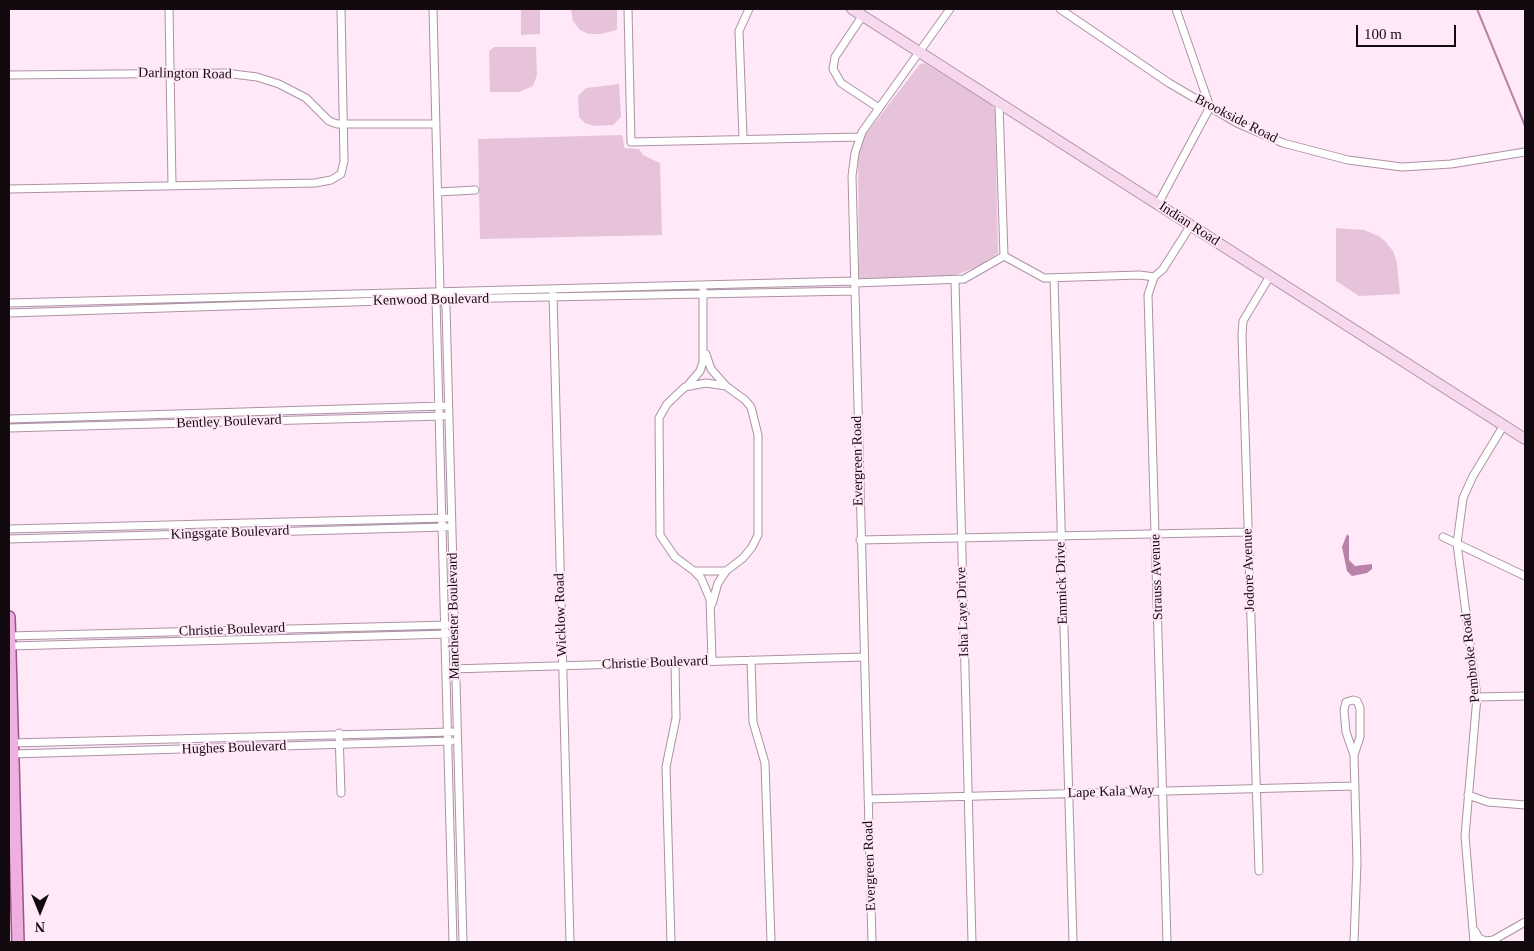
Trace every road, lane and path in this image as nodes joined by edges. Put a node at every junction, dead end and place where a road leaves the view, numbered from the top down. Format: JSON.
{"nodes":[{"id":1,"x":169,"y":9,"type":"edge"},
{"id":2,"x":341,"y":9,"type":"edge"},
{"id":3,"x":434,"y":9,"type":"edge"},
{"id":4,"x":628,"y":9,"type":"edge"},
{"id":5,"x":749,"y":9,"type":"edge"},
{"id":6,"x":852,"y":9,"type":"edge"},
{"id":7,"x":950,"y":9,"type":"edge"},
{"id":8,"x":1060,"y":9,"type":"edge"},
{"id":9,"x":1176,"y":9,"type":"edge"},
{"id":10,"x":863,"y":15,"type":"junction"},
{"id":11,"x":921,"y":52,"type":"junction"},
{"id":12,"x":170,"y":72,"type":"junction"},
{"id":13,"x":9,"y":75,"type":"edge"},
{"id":14,"x":1000,"y":104,"type":"junction"},
{"id":15,"x":1210,"y":107,"type":"junction"},
{"id":16,"x":879,"y":108,"type":"junction"},
{"id":17,"x":436,"y":124,"type":"junction"},
{"id":18,"x":343,"y":125,"type":"junction"},
{"id":19,"x":743,"y":138,"type":"junction"},
{"id":20,"x":860,"y":138,"type":"junction"},
{"id":21,"x":1525,"y":152,"type":"edge"},
{"id":22,"x":172,"y":185,"type":"junction"},
{"id":23,"x":9,"y":189,"type":"edge"},
{"id":24,"x":475,"y":190,"type":"dead end"},
{"id":25,"x":438,"y":192,"type":"junction"},
{"id":26,"x":1158,"y":204,"type":"junction"},
{"id":27,"x":1191,"y":226,"type":"junction"},
{"id":28,"x":1004,"y":256,"type":"junction"},
{"id":29,"x":1270,"y":276,"type":"junction"},
{"id":30,"x":1154,"y":277,"type":"junction"},
{"id":31,"x":1054,"y":279,"type":"junction"},
{"id":32,"x":955,"y":281,"type":"junction"},
{"id":33,"x":703,"y":284,"type":"junction"},
{"id":34,"x":854,"y":285,"type":"junction"},
{"id":35,"x":553,"y":288,"type":"junction"},
{"id":36,"x":440,"y":291,"type":"junction"},
{"id":37,"x":703,"y":294,"type":"junction"},
{"id":38,"x":553,"y":297,"type":"junction"},
{"id":39,"x":446,"y":299,"type":"junction"},
{"id":40,"x":436,"y":300,"type":"junction"},
{"id":41,"x":9,"y":304,"type":"edge"},
{"id":42,"x":9,"y":313,"type":"edge"},
{"id":43,"x":704,"y":349,"type":"junction"},
{"id":44,"x":726,"y":386,"type":"junction"},
{"id":45,"x":685,"y":387,"type":"junction"},
{"id":46,"x":439,"y":406,"type":"junction"},
{"id":47,"x":449,"y":406,"type":"junction"},
{"id":48,"x":439,"y":416,"type":"junction"},
{"id":49,"x":449,"y":416,"type":"junction"},
{"id":50,"x":9,"y":419,"type":"edge"},
{"id":51,"x":1504,"y":426,"type":"junction"},
{"id":52,"x":9,"y":428,"type":"edge"},
{"id":53,"x":1525,"y":439,"type":"edge"},
{"id":54,"x":442,"y":518,"type":"junction"},
{"id":55,"x":452,"y":518,"type":"junction"},
{"id":56,"x":442,"y":527,"type":"junction"},
{"id":57,"x":452,"y":527,"type":"junction"},
{"id":58,"x":9,"y":529,"type":"edge"},
{"id":59,"x":1247,"y":532,"type":"junction"},
{"id":60,"x":1155,"y":534,"type":"junction"},
{"id":61,"x":1061,"y":537,"type":"junction"},
{"id":62,"x":1443,"y":537,"type":"dead end"},
{"id":63,"x":961,"y":538,"type":"junction"},
{"id":64,"x":9,"y":539,"type":"edge"},
{"id":65,"x":860,"y":540,"type":"junction"},
{"id":66,"x":1457,"y":544,"type":"junction"},
{"id":67,"x":694,"y":571,"type":"junction"},
{"id":68,"x":726,"y":571,"type":"junction"},
{"id":69,"x":1525,"y":576,"type":"edge"},
{"id":70,"x":712,"y":607,"type":"junction"},
{"id":71,"x":9,"y":617,"type":"edge"},
{"id":72,"x":454,"y":624,"type":"junction"},
{"id":73,"x":445,"y":625,"type":"junction"},
{"id":74,"x":445,"y":634,"type":"junction"},
{"id":75,"x":455,"y":634,"type":"junction"},
{"id":76,"x":10,"y":641,"type":"edge"},
{"id":77,"x":864,"y":657,"type":"junction"},
{"id":78,"x":751,"y":660,"type":"junction"},
{"id":79,"x":712,"y":661,"type":"junction"},
{"id":80,"x":675,"y":662,"type":"junction"},
{"id":81,"x":562,"y":666,"type":"junction"},
{"id":82,"x":446,"y":669,"type":"junction"},
{"id":83,"x":456,"y":669,"type":"junction"},
{"id":84,"x":1525,"y":696,"type":"edge"},
{"id":85,"x":1477,"y":697,"type":"junction"},
{"id":86,"x":448,"y":732,"type":"junction"},
{"id":87,"x":457,"y":732,"type":"junction"},
{"id":88,"x":339,"y":734,"type":"junction"},
{"id":89,"x":448,"y":741,"type":"junction"},
{"id":90,"x":457,"y":741,"type":"junction"},
{"id":91,"x":340,"y":745,"type":"junction"},
{"id":92,"x":12,"y":749,"type":"junction"},
{"id":93,"x":1354,"y":755,"type":"junction"},
{"id":94,"x":1354,"y":786,"type":"junction"},
{"id":95,"x":1256,"y":788,"type":"junction"},
{"id":96,"x":1162,"y":790,"type":"junction"},
{"id":97,"x":341,"y":793,"type":"dead end"},
{"id":98,"x":1069,"y":794,"type":"junction"},
{"id":99,"x":1468,"y":795,"type":"junction"},
{"id":100,"x":968,"y":796,"type":"junction"},
{"id":101,"x":11,"y":798,"type":"edge"},
{"id":102,"x":868,"y":799,"type":"junction"},
{"id":103,"x":1525,"y":805,"type":"edge"},
{"id":104,"x":1259,"y":872,"type":"dead end"},
{"id":105,"x":1525,"y":922,"type":"edge"},
{"id":106,"x":1475,"y":931,"type":"junction"},
{"id":107,"x":1492,"y":941,"type":"edge"},
{"id":108,"x":18,"y":942,"type":"edge"},
{"id":109,"x":454,"y":942,"type":"edge"},
{"id":110,"x":463,"y":942,"type":"edge"},
{"id":111,"x":570,"y":942,"type":"edge"},
{"id":112,"x":671,"y":942,"type":"edge"},
{"id":113,"x":771,"y":942,"type":"edge"},
{"id":114,"x":872,"y":942,"type":"edge"},
{"id":115,"x":972,"y":942,"type":"edge"},
{"id":116,"x":1073,"y":942,"type":"edge"},
{"id":117,"x":1167,"y":942,"type":"edge"},
{"id":118,"x":1354,"y":942,"type":"edge"},
{"id":119,"x":1474,"y":942,"type":"edge"}],
"edges":[{"from":1,"to":12,"type":"street"},
{"from":2,"to":18,"type":"street"},
{"from":3,"to":17,"type":"street","name":"Manchester Boulevard"},
{"from":4,"to":19,"type":"street"},
{"from":5,"to":19,"type":"street"},
{"from":6,"to":10,"type":"street","name":"Indian Road"},
{"from":7,"to":11,"type":"street","name":"Evergreen Road"},
{"from":8,"to":15,"type":"street","name":"Brookside Road"},
{"from":9,"to":15,"type":"street"},
{"from":10,"to":11,"type":"street","name":"Indian Road"},
{"from":10,"to":16,"type":"street"},
{"from":11,"to":14,"type":"street","name":"Indian Road"},
{"from":11,"to":16,"type":"street","name":"Evergreen Road"},
{"from":12,"to":13,"type":"street","name":"Darlington Road"},
{"from":12,"to":18,"type":"street","name":"Darlington Road"},
{"from":12,"to":22,"type":"street"},
{"from":14,"to":26,"type":"street","name":"Indian Road"},
{"from":14,"to":28,"type":"street"},
{"from":15,"to":21,"type":"street","name":"Brookside Road"},
{"from":15,"to":26,"type":"street"},
{"from":16,"to":20,"type":"street","name":"Evergreen Road"},
{"from":17,"to":18,"type":"street","name":"Darlington Road"},
{"from":17,"to":25,"type":"street","name":"Manchester Boulevard"},
{"from":18,"to":22,"type":"street"},
{"from":19,"to":20,"type":"street"},
{"from":20,"to":34,"type":"street","name":"Evergreen Road"},
{"from":22,"to":23,"type":"street"},
{"from":24,"to":25,"type":"street"},
{"from":25,"to":36,"type":"street","name":"Manchester Boulevard"},
{"from":26,"to":27,"type":"street","name":"Indian Road"},
{"from":27,"to":29,"type":"street","name":"Indian Road"},
{"from":27,"to":30,"type":"street","name":"Strauss Avenue"},
{"from":28,"to":31,"type":"street"},
{"from":28,"to":32,"type":"street"},
{"from":29,"to":51,"type":"street","name":"Indian Road"},
{"from":29,"to":59,"type":"street","name":"Jodore Avenue"},
{"from":30,"to":31,"type":"street"},
{"from":30,"to":60,"type":"street","name":"Strauss Avenue"},
{"from":31,"to":61,"type":"street","name":"Emmick Drive"},
{"from":32,"to":34,"type":"street"},
{"from":32,"to":63,"type":"street","name":"Isha Laye Drive"},
{"from":33,"to":34,"type":"street","name":"Kenwood Boulevard"},
{"from":33,"to":35,"type":"street","name":"Kenwood Boulevard"},
{"from":33,"to":37,"type":"street"},
{"from":34,"to":37,"type":"street","name":"Kenwood Boulevard"},
{"from":34,"to":65,"type":"street","name":"Evergreen Road"},
{"from":35,"to":36,"type":"street","name":"Kenwood Boulevard"},
{"from":35,"to":38,"type":"street","name":"Wicklow Road"},
{"from":36,"to":39,"type":"street"},
{"from":36,"to":40,"type":"street","name":"Manchester Boulevard"},
{"from":36,"to":41,"type":"street","name":"Kenwood Boulevard"},
{"from":37,"to":38,"type":"street","name":"Kenwood Boulevard"},
{"from":37,"to":43,"type":"street"},
{"from":38,"to":39,"type":"street","name":"Kenwood Boulevard"},
{"from":38,"to":81,"type":"street","name":"Wicklow Road"},
{"from":39,"to":40,"type":"street","name":"Kenwood Boulevard"},
{"from":39,"to":47,"type":"street","name":"Manchester Boulevard"},
{"from":40,"to":42,"type":"street","name":"Kenwood Boulevard"},
{"from":40,"to":46,"type":"street","name":"Manchester Boulevard"},
{"from":43,"to":44,"type":"street"},
{"from":43,"to":45,"type":"street"},
{"from":44,"to":45,"type":"street"},
{"from":44,"to":68,"type":"street"},
{"from":45,"to":67,"type":"street"},
{"from":46,"to":47,"type":"street","name":"Bentley Boulevard"},
{"from":46,"to":48,"type":"street","name":"Manchester Boulevard"},
{"from":46,"to":50,"type":"street","name":"Bentley Boulevard"},
{"from":47,"to":49,"type":"street","name":"Manchester Boulevard"},
{"from":48,"to":49,"type":"street","name":"Bentley Boulevard"},
{"from":48,"to":52,"type":"street","name":"Bentley Boulevard"},
{"from":48,"to":54,"type":"street","name":"Manchester Boulevard"},
{"from":49,"to":55,"type":"street","name":"Manchester Boulevard"},
{"from":51,"to":53,"type":"street","name":"Indian Road"},
{"from":51,"to":66,"type":"street","name":"Pembroke Road"},
{"from":54,"to":55,"type":"street","name":"Kingsgate Boulevard"},
{"from":54,"to":56,"type":"street","name":"Manchester Boulevard"},
{"from":54,"to":58,"type":"street","name":"Kingsgate Boulevard"},
{"from":55,"to":57,"type":"street","name":"Manchester Boulevard"},
{"from":56,"to":57,"type":"street","name":"Kingsgate Boulevard"},
{"from":56,"to":64,"type":"street","name":"Kingsgate Boulevard"},
{"from":56,"to":73,"type":"street","name":"Manchester Boulevard"},
{"from":57,"to":72,"type":"street","name":"Manchester Boulevard"},
{"from":59,"to":60,"type":"street"},
{"from":59,"to":95,"type":"street","name":"Jodore Avenue"},
{"from":60,"to":61,"type":"street"},
{"from":60,"to":96,"type":"street","name":"Strauss Avenue"},
{"from":61,"to":63,"type":"street"},
{"from":61,"to":98,"type":"street","name":"Emmick Drive"},
{"from":62,"to":66,"type":"street"},
{"from":63,"to":65,"type":"street"},
{"from":63,"to":100,"type":"street","name":"Isha Laye Drive"},
{"from":65,"to":77,"type":"street","name":"Evergreen Road"},
{"from":66,"to":69,"type":"street"},
{"from":66,"to":85,"type":"street","name":"Pembroke Road"},
{"from":67,"to":68,"type":"street"},
{"from":67,"to":70,"type":"street"},
{"from":68,"to":70,"type":"street"},
{"from":70,"to":79,"type":"street"},
{"from":71,"to":76,"type":"main road"},
{"from":72,"to":73,"type":"street","name":"Christie Boulevard"},
{"from":72,"to":75,"type":"street","name":"Manchester Boulevard"},
{"from":73,"to":74,"type":"street","name":"Manchester Boulevard"},
{"from":73,"to":76,"type":"street","name":"Christie Boulevard"},
{"from":74,"to":75,"type":"street","name":"Christie Boulevard"},
{"from":74,"to":76,"type":"street","name":"Christie Boulevard"},
{"from":74,"to":82,"type":"street","name":"Manchester Boulevard"},
{"from":75,"to":83,"type":"street","name":"Manchester Boulevard"},
{"from":76,"to":92,"type":"main road"},
{"from":77,"to":78,"type":"street","name":"Christie Boulevard"},
{"from":77,"to":102,"type":"street","name":"Evergreen Road"},
{"from":78,"to":79,"type":"street","name":"Christie Boulevard"},
{"from":78,"to":113,"type":"street"},
{"from":79,"to":80,"type":"street","name":"Christie Boulevard"},
{"from":80,"to":81,"type":"street","name":"Christie Boulevard"},
{"from":80,"to":112,"type":"street"},
{"from":81,"to":83,"type":"street","name":"Christie Boulevard"},
{"from":81,"to":111,"type":"street","name":"Wicklow Road"},
{"from":82,"to":83,"type":"street","name":"Christie Boulevard"},
{"from":82,"to":86,"type":"street","name":"Manchester Boulevard"},
{"from":83,"to":87,"type":"street","name":"Manchester Boulevard"},
{"from":84,"to":85,"type":"street"},
{"from":85,"to":99,"type":"street","name":"Pembroke Road"},
{"from":86,"to":87,"type":"street","name":"Hughes Boulevard"},
{"from":86,"to":88,"type":"street","name":"Hughes Boulevard"},
{"from":86,"to":89,"type":"street","name":"Manchester Boulevard"},
{"from":87,"to":90,"type":"street","name":"Manchester Boulevard"},
{"from":88,"to":91,"type":"street"},
{"from":88,"to":92,"type":"street","name":"Hughes Boulevard"},
{"from":89,"to":90,"type":"street","name":"Hughes Boulevard"},
{"from":89,"to":91,"type":"street","name":"Hughes Boulevard"},
{"from":89,"to":109,"type":"street","name":"Manchester Boulevard"},
{"from":90,"to":110,"type":"street","name":"Manchester Boulevard"},
{"from":91,"to":92,"type":"street","name":"Hughes Boulevard"},
{"from":91,"to":97,"type":"street"},
{"from":92,"to":101,"type":"main road"},
{"from":93,"to":93,"type":"street"},
{"from":93,"to":94,"type":"street"},
{"from":94,"to":95,"type":"street","name":"Lape Kala Way"},
{"from":94,"to":118,"type":"street"},
{"from":95,"to":96,"type":"street","name":"Lape Kala Way"},
{"from":95,"to":104,"type":"street","name":"Jodore Avenue"},
{"from":96,"to":98,"type":"street","name":"Lape Kala Way"},
{"from":96,"to":117,"type":"street","name":"Strauss Avenue"},
{"from":98,"to":100,"type":"street","name":"Lape Kala Way"},
{"from":98,"to":116,"type":"street","name":"Emmick Drive"},
{"from":99,"to":103,"type":"street"},
{"from":99,"to":106,"type":"street","name":"Pembroke Road"},
{"from":100,"to":102,"type":"street","name":"Lape Kala Way"},
{"from":100,"to":115,"type":"street","name":"Isha Laye Drive"},
{"from":101,"to":108,"type":"main road"},
{"from":102,"to":114,"type":"street","name":"Evergreen Road"},
{"from":105,"to":107,"type":"street"},
{"from":106,"to":107,"type":"street"},
{"from":106,"to":119,"type":"street","name":"Pembroke Road"}]}
